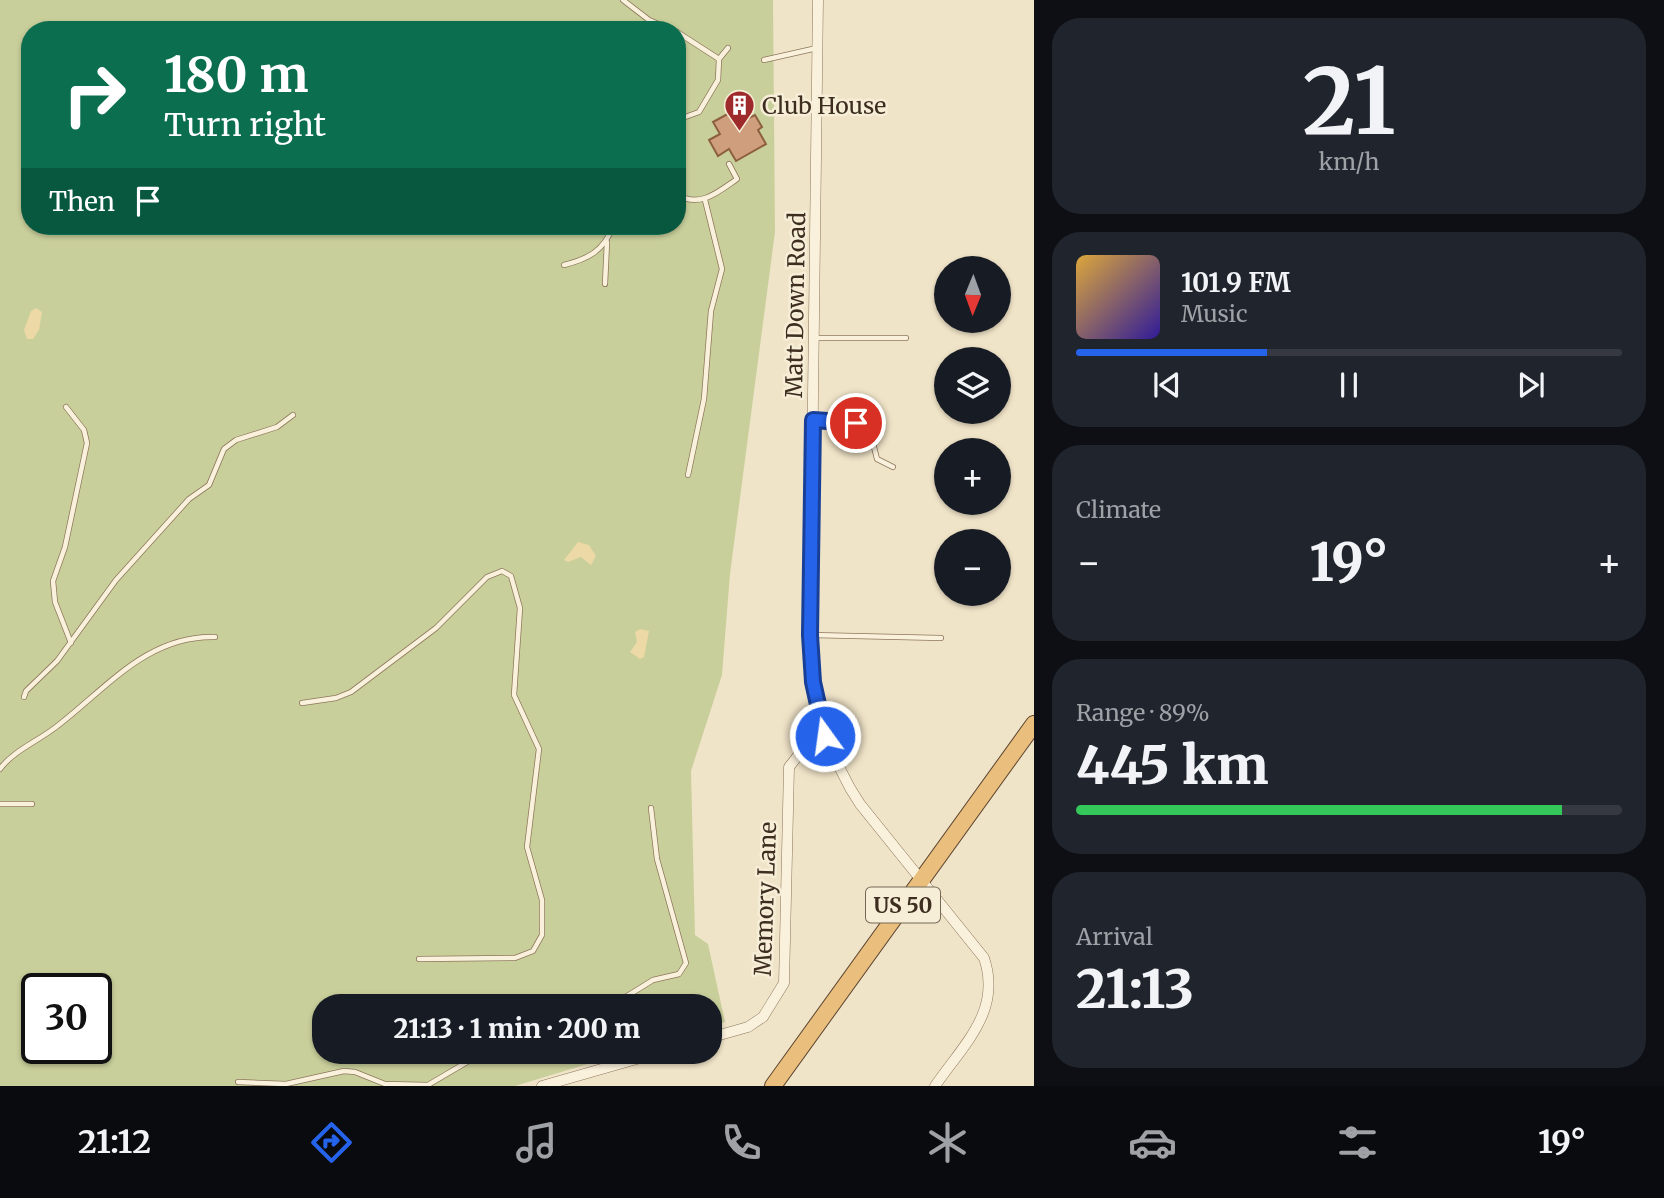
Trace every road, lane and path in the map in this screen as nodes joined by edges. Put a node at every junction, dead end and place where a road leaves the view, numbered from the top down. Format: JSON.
{"nodes":[{"id":1,"x":623,"y":0,"type":"edge"},
{"id":2,"x":818,"y":0,"type":"edge"},
{"id":3,"x":651,"y":21,"type":"edge"},
{"id":4,"x":686,"y":36,"type":"edge"},
{"id":5,"x":728,"y":48,"type":"dead end"},
{"id":6,"x":818,"y":48,"type":"junction"},
{"id":7,"x":719,"y":59,"type":"junction"},
{"id":8,"x":764,"y":60,"type":"dead end"},
{"id":9,"x":686,"y":117,"type":"edge"},
{"id":10,"x":729,"y":164,"type":"dead end"},
{"id":11,"x":686,"y":198,"type":"edge"},
{"id":12,"x":705,"y":200,"type":"junction"},
{"id":13,"x":610,"y":235,"type":"edge"},
{"id":14,"x":608,"y":241,"type":"junction"},
{"id":15,"x":564,"y":265,"type":"dead end"},
{"id":16,"x":605,"y":284,"type":"dead end"},
{"id":17,"x":813,"y":338,"type":"junction"},
{"id":18,"x":906,"y":338,"type":"dead end"},
{"id":19,"x":66,"y":407,"type":"dead end"},
{"id":20,"x":293,"y":415,"type":"dead end"},
{"id":21,"x":813,"y":420,"type":"junction"},
{"id":22,"x":893,"y":467,"type":"dead end"},
{"id":23,"x":688,"y":475,"type":"dead end"},
{"id":24,"x":810,"y":635,"type":"junction"},
{"id":25,"x":215,"y":637,"type":"dead end"},
{"id":26,"x":941,"y":638,"type":"dead end"},
{"id":27,"x":71,"y":643,"type":"junction"},
{"id":28,"x":24,"y":697,"type":"dead end"},
{"id":29,"x":302,"y":703,"type":"dead end"},
{"id":30,"x":1034,"y":724,"type":"edge"},
{"id":31,"x":825,"y":736,"type":"junction"},
{"id":32,"x":0,"y":769,"type":"edge"},
{"id":33,"x":0,"y":804,"type":"edge"},
{"id":34,"x":32,"y":804,"type":"dead end"},
{"id":35,"x":651,"y":808,"type":"dead end"},
{"id":36,"x":921,"y":880,"type":"junction"},
{"id":37,"x":419,"y":959,"type":"dead end"},
{"id":38,"x":630,"y":994,"type":"edge"},
{"id":39,"x":722,"y":1034,"type":"edge"},
{"id":40,"x":464,"y":1064,"type":"edge"},
{"id":41,"x":619,"y":1064,"type":"edge"},
{"id":42,"x":238,"y":1082,"type":"dead end"},
{"id":43,"x":542,"y":1086,"type":"edge"},
{"id":44,"x":773,"y":1086,"type":"edge"},
{"id":45,"x":935,"y":1086,"type":"edge"}],
"edges":[{"from":1,"to":3,"type":"lane"},
{"from":2,"to":6,"type":"street","name":"Matt Down Road"},
{"from":4,"to":7,"type":"lane"},
{"from":5,"to":7,"type":"lane"},
{"from":6,"to":8,"type":"lane"},
{"from":6,"to":17,"type":"street","name":"Matt Down Road"},
{"from":7,"to":9,"type":"lane"},
{"from":10,"to":12,"type":"lane"},
{"from":11,"to":12,"type":"lane"},
{"from":12,"to":23,"type":"lane"},
{"from":13,"to":14,"type":"lane"},
{"from":14,"to":15,"type":"lane"},
{"from":14,"to":16,"type":"lane"},
{"from":17,"to":18,"type":"lane"},
{"from":17,"to":21,"type":"street","name":"Matt Down Road"},
{"from":19,"to":27,"type":"lane"},
{"from":20,"to":27,"type":"lane"},
{"from":21,"to":22,"type":"lane"},
{"from":21,"to":24,"type":"street","name":"Matt Down Road"},
{"from":24,"to":26,"type":"lane"},
{"from":24,"to":31,"type":"street","name":"Matt Down Road"},
{"from":25,"to":32,"type":"lane"},
{"from":27,"to":28,"type":"lane"},
{"from":29,"to":37,"type":"lane"},
{"from":30,"to":36,"type":"highway","number":"US 50"},
{"from":31,"to":36,"type":"street","name":"Matt Down Road"},
{"from":31,"to":39,"type":"street","name":"Memory Lane"},
{"from":33,"to":34,"type":"lane"},
{"from":35,"to":38,"type":"lane"},
{"from":36,"to":44,"type":"highway","number":"US 50"},
{"from":36,"to":45,"type":"street","name":"Matt Down Road"},
{"from":40,"to":42,"type":"lane"},
{"from":41,"to":43,"type":"street"}]}
